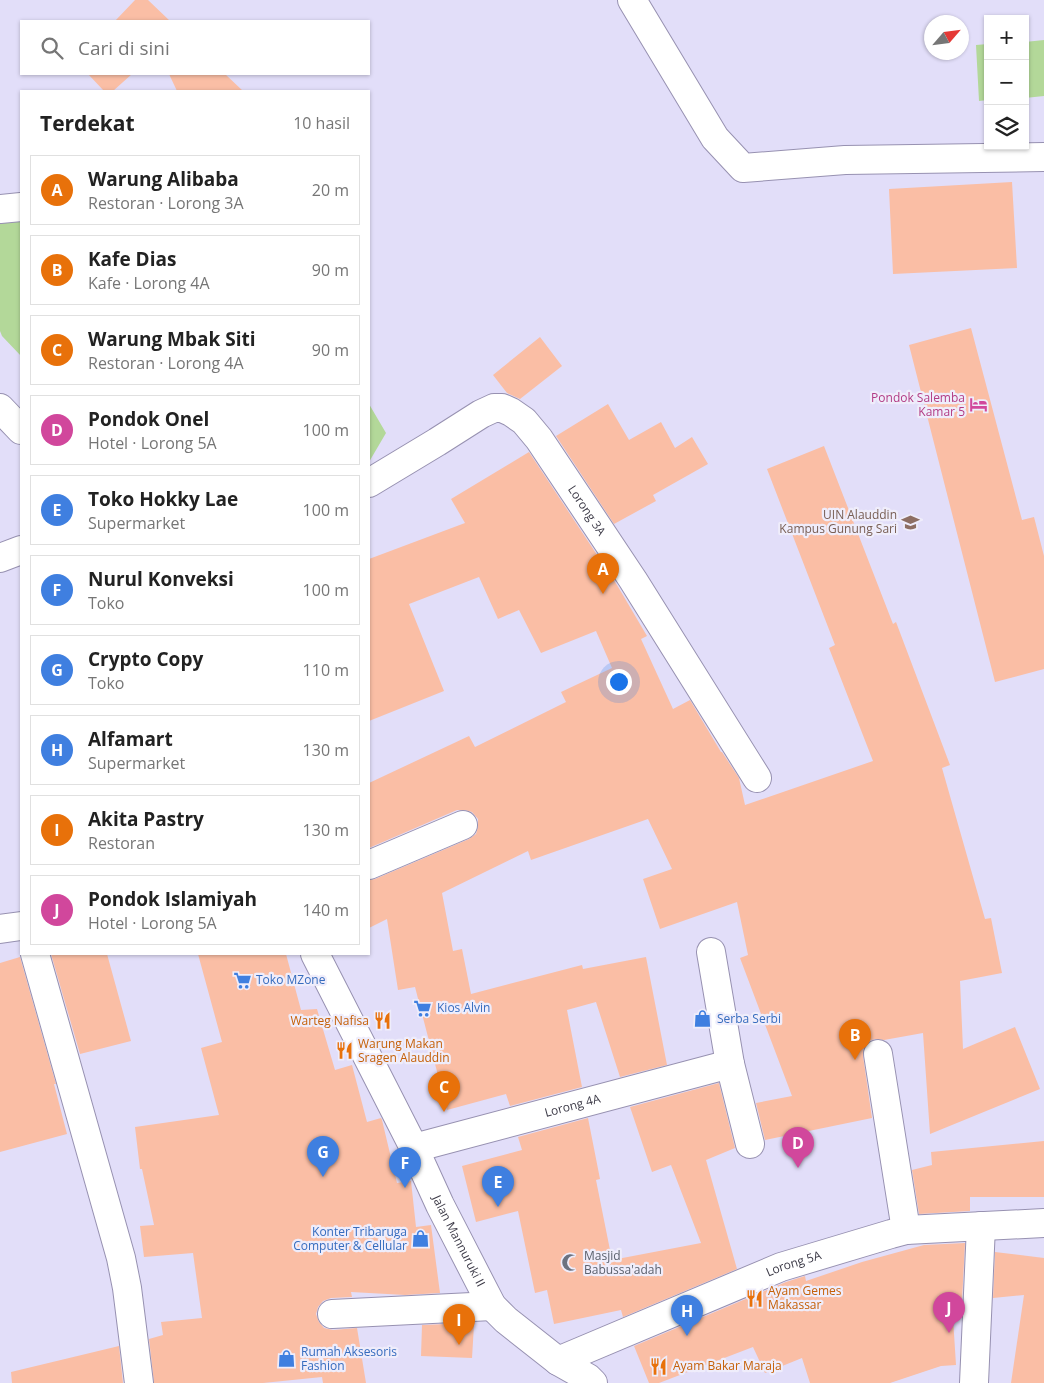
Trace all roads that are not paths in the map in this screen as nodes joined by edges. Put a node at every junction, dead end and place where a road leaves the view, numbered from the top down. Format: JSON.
{"nodes":[{"id":1,"x":632,"y":0,"type":"edge"},
{"id":2,"x":1044,"y":157,"type":"edge"},
{"id":3,"x":20,"y":207,"type":"edge"},
{"id":4,"x":0,"y":210,"type":"edge"},
{"id":5,"x":0,"y":408,"type":"edge"},
{"id":6,"x":20,"y":429,"type":"edge"},
{"id":7,"x":370,"y":482,"type":"edge"},
{"id":8,"x":20,"y":550,"type":"edge"},
{"id":9,"x":0,"y":558,"type":"edge"},
{"id":10,"x":758,"y":778,"type":"dead end"},
{"id":11,"x":463,"y":825,"type":"dead end"},
{"id":12,"x":370,"y":865,"type":"edge"},
{"id":13,"x":20,"y":926,"type":"edge"},
{"id":14,"x":0,"y":929,"type":"edge"},
{"id":15,"x":711,"y":952,"type":"dead end"},
{"id":16,"x":35,"y":955,"type":"edge"},
{"id":17,"x":316,"y":955,"type":"edge"},
{"id":18,"x":878,"y":1054,"type":"dead end"},
{"id":19,"x":730,"y":1064,"type":"junction"},
{"id":20,"x":750,"y":1144,"type":"dead end"},
{"id":21,"x":414,"y":1148,"type":"junction"},
{"id":22,"x":1044,"y":1223,"type":"edge"},
{"id":23,"x":982,"y":1226,"type":"junction"},
{"id":24,"x":906,"y":1230,"type":"junction"},
{"id":25,"x":492,"y":1306,"type":"junction"},
{"id":26,"x":332,"y":1314,"type":"dead end"},
{"id":27,"x":558,"y":1361,"type":"junction"},
{"id":28,"x":139,"y":1383,"type":"edge"},
{"id":29,"x":593,"y":1383,"type":"edge"},
{"id":30,"x":974,"y":1383,"type":"edge"}],
"edges":[{"from":1,"to":2,"type":"street"},
{"from":3,"to":4,"type":"street"},
{"from":5,"to":6,"type":"street"},
{"from":7,"to":10,"type":"street","name":"Lorong 3A"},
{"from":8,"to":9,"type":"street"},
{"from":11,"to":12,"type":"street"},
{"from":13,"to":14,"type":"street"},
{"from":15,"to":19,"type":"street"},
{"from":16,"to":28,"type":"street"},
{"from":17,"to":21,"type":"street","name":"Jalan Mannuruki II"},
{"from":18,"to":24,"type":"street"},
{"from":19,"to":20,"type":"street"},
{"from":19,"to":21,"type":"street","name":"Lorong 4A"},
{"from":21,"to":25,"type":"street","name":"Jalan Mannuruki II"},
{"from":22,"to":23,"type":"street","name":"Lorong 5A"},
{"from":23,"to":24,"type":"street","name":"Lorong 5A"},
{"from":23,"to":30,"type":"street"},
{"from":24,"to":27,"type":"street","name":"Lorong 5A"},
{"from":25,"to":26,"type":"street"},
{"from":25,"to":27,"type":"street","name":"Jalan Mannuruki II"},
{"from":27,"to":29,"type":"street","name":"Jalan Mannuruki II"}]}
